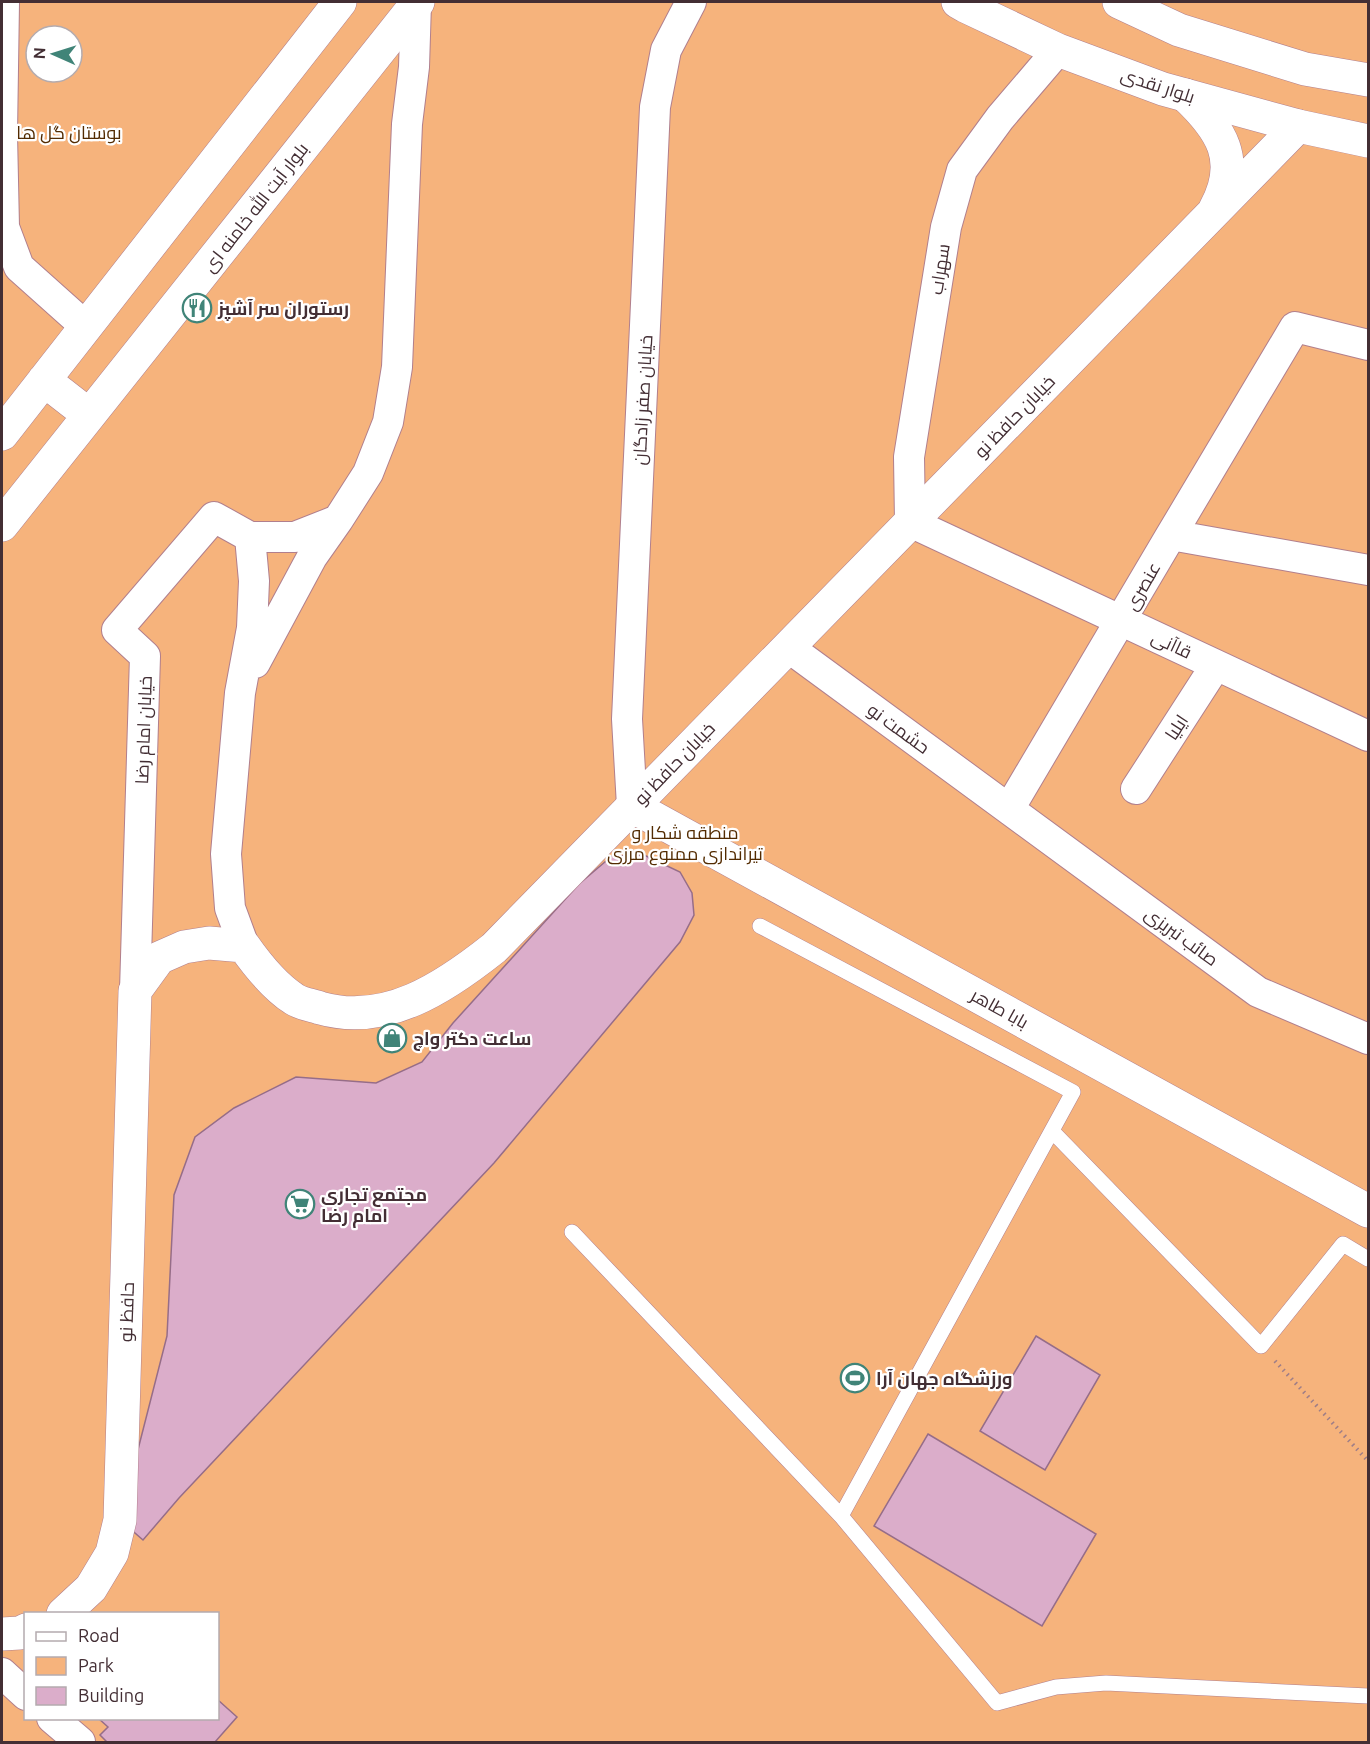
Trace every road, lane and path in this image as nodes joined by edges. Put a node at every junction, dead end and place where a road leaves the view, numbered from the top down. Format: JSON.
{"nodes":[{"id":1,"x":4,"y":2,"type":"edge"},
{"id":2,"x":340,"y":2,"type":"edge"},
{"id":3,"x":417,"y":2,"type":"edge"},
{"id":4,"x":691,"y":2,"type":"edge"},
{"id":5,"x":958,"y":2,"type":"edge"},
{"id":6,"x":1119,"y":2,"type":"edge"},
{"id":7,"x":1058,"y":50,"type":"junction"},
{"id":8,"x":1363,"y":73,"type":"edge"},
{"id":9,"x":1185,"y":95,"type":"junction"},
{"id":10,"x":1298,"y":126,"type":"junction"},
{"id":11,"x":1368,"y":141,"type":"edge"},
{"id":12,"x":1198,"y":228,"type":"junction"},
{"id":13,"x":84,"y":326,"type":"junction"},
{"id":14,"x":1368,"y":345,"type":"edge"},
{"id":15,"x":44,"y":380,"type":"junction"},
{"id":16,"x":89,"y":415,"type":"junction"},
{"id":17,"x":2,"y":434,"type":"edge"},
{"id":18,"x":338,"y":520,"type":"junction"},
{"id":19,"x":910,"y":522,"type":"junction"},
{"id":20,"x":2,"y":525,"type":"edge"},
{"id":21,"x":1171,"y":535,"type":"junction"},
{"id":22,"x":250,"y":537,"type":"junction"},
{"id":23,"x":1368,"y":570,"type":"edge"},
{"id":24,"x":1121,"y":620,"type":"junction"},
{"id":25,"x":788,"y":647,"type":"junction"},
{"id":26,"x":1216,"y":665,"type":"junction"},
{"id":27,"x":240,"y":693,"type":"junction"},
{"id":28,"x":1368,"y":736,"type":"edge"},
{"id":29,"x":1136,"y":789,"type":"dead end"},
{"id":30,"x":632,"y":806,"type":"junction"},
{"id":31,"x":1009,"y":809,"type":"junction"},
{"id":32,"x":760,"y":926,"type":"dead end"},
{"id":33,"x":244,"y":946,"type":"junction"},
{"id":34,"x":135,"y":991,"type":"junction"},
{"id":35,"x":1368,"y":1039,"type":"edge"},
{"id":36,"x":1052,"y":1131,"type":"junction"},
{"id":37,"x":1368,"y":1211,"type":"edge"},
{"id":38,"x":572,"y":1232,"type":"dead end"},
{"id":39,"x":1368,"y":1259,"type":"edge"},
{"id":40,"x":1261,"y":1346,"type":"junction"},
{"id":41,"x":1368,"y":1461,"type":"edge"},
{"id":42,"x":841,"y":1516,"type":"junction"},
{"id":43,"x":65,"y":1612,"type":"edge"},
{"id":44,"x":24,"y":1631,"type":"edge"},
{"id":45,"x":2,"y":1634,"type":"edge"},
{"id":46,"x":2,"y":1673,"type":"edge"},
{"id":47,"x":24,"y":1693,"type":"edge"},
{"id":48,"x":1368,"y":1696,"type":"edge"},
{"id":49,"x":53,"y":1720,"type":"edge"},
{"id":50,"x":80,"y":1743,"type":"edge"}],
"edges":[{"from":1,"to":13,"type":"street"},
{"from":2,"to":13,"type":"main road"},
{"from":3,"to":16,"type":"main road","name":"بلوار آیت الله خامنه ای"},
{"from":3,"to":18,"type":"street"},
{"from":4,"to":30,"type":"street","name":"خیابان صفر زادگان"},
{"from":5,"to":7,"type":"main road","name":"بلوار نقدی"},
{"from":6,"to":8,"type":"main road"},
{"from":7,"to":9,"type":"main road","name":"بلوار نقدی"},
{"from":7,"to":19,"type":"street","name":"سهراب"},
{"from":9,"to":10,"type":"main road","name":"بلوار نقدی"},
{"from":9,"to":12,"type":"main road"},
{"from":10,"to":11,"type":"main road","name":"بلوار نقدی"},
{"from":10,"to":12,"type":"main road","name":"خیابان حافظ نو"},
{"from":12,"to":19,"type":"main road","name":"خیابان حافظ نو"},
{"from":13,"to":15,"type":"main road"},
{"from":14,"to":21,"type":"street","name":"عنصری"},
{"from":15,"to":16,"type":"main road"},
{"from":15,"to":17,"type":"main road"},
{"from":16,"to":20,"type":"main road","name":"بلوار آیت الله خامنه ای"},
{"from":18,"to":22,"type":"street"},
{"from":18,"to":27,"type":"street"},
{"from":19,"to":24,"type":"street","name":"قاآنی"},
{"from":19,"to":25,"type":"main road","name":"خیابان حافظ نو"},
{"from":21,"to":23,"type":"street"},
{"from":21,"to":24,"type":"street","name":"عنصری"},
{"from":22,"to":27,"type":"street","name":"خیابان حافظ نو"},
{"from":22,"to":34,"type":"street","name":"خیابان امام رضا"},
{"from":24,"to":26,"type":"street","name":"قاآنی"},
{"from":24,"to":31,"type":"street","name":"عنصری"},
{"from":25,"to":30,"type":"main road","name":"خیابان حافظ نو"},
{"from":25,"to":31,"type":"street","name":"حشمت نو"},
{"from":26,"to":28,"type":"street","name":"قاآنی"},
{"from":26,"to":29,"type":"street","name":"ایلیا"},
{"from":27,"to":33,"type":"street","name":"خیابان حافظ نو"},
{"from":30,"to":33,"type":"main road","name":"خیابان حافظ نو"},
{"from":30,"to":37,"type":"main road","name":"بابا طاهر"},
{"from":31,"to":35,"type":"street","name":"صائب تبریزی"},
{"from":32,"to":36,"type":"lane"},
{"from":33,"to":34,"type":"main road"},
{"from":34,"to":43,"type":"main road","name":"حافظ نو"},
{"from":36,"to":40,"type":"lane"},
{"from":36,"to":42,"type":"lane"},
{"from":38,"to":42,"type":"lane"},
{"from":39,"to":40,"type":"lane"},
{"from":40,"to":41,"type":"path"},
{"from":42,"to":48,"type":"lane"},
{"from":44,"to":45,"type":"main road"},
{"from":46,"to":47,"type":"street"},
{"from":49,"to":50,"type":"street"}]}
